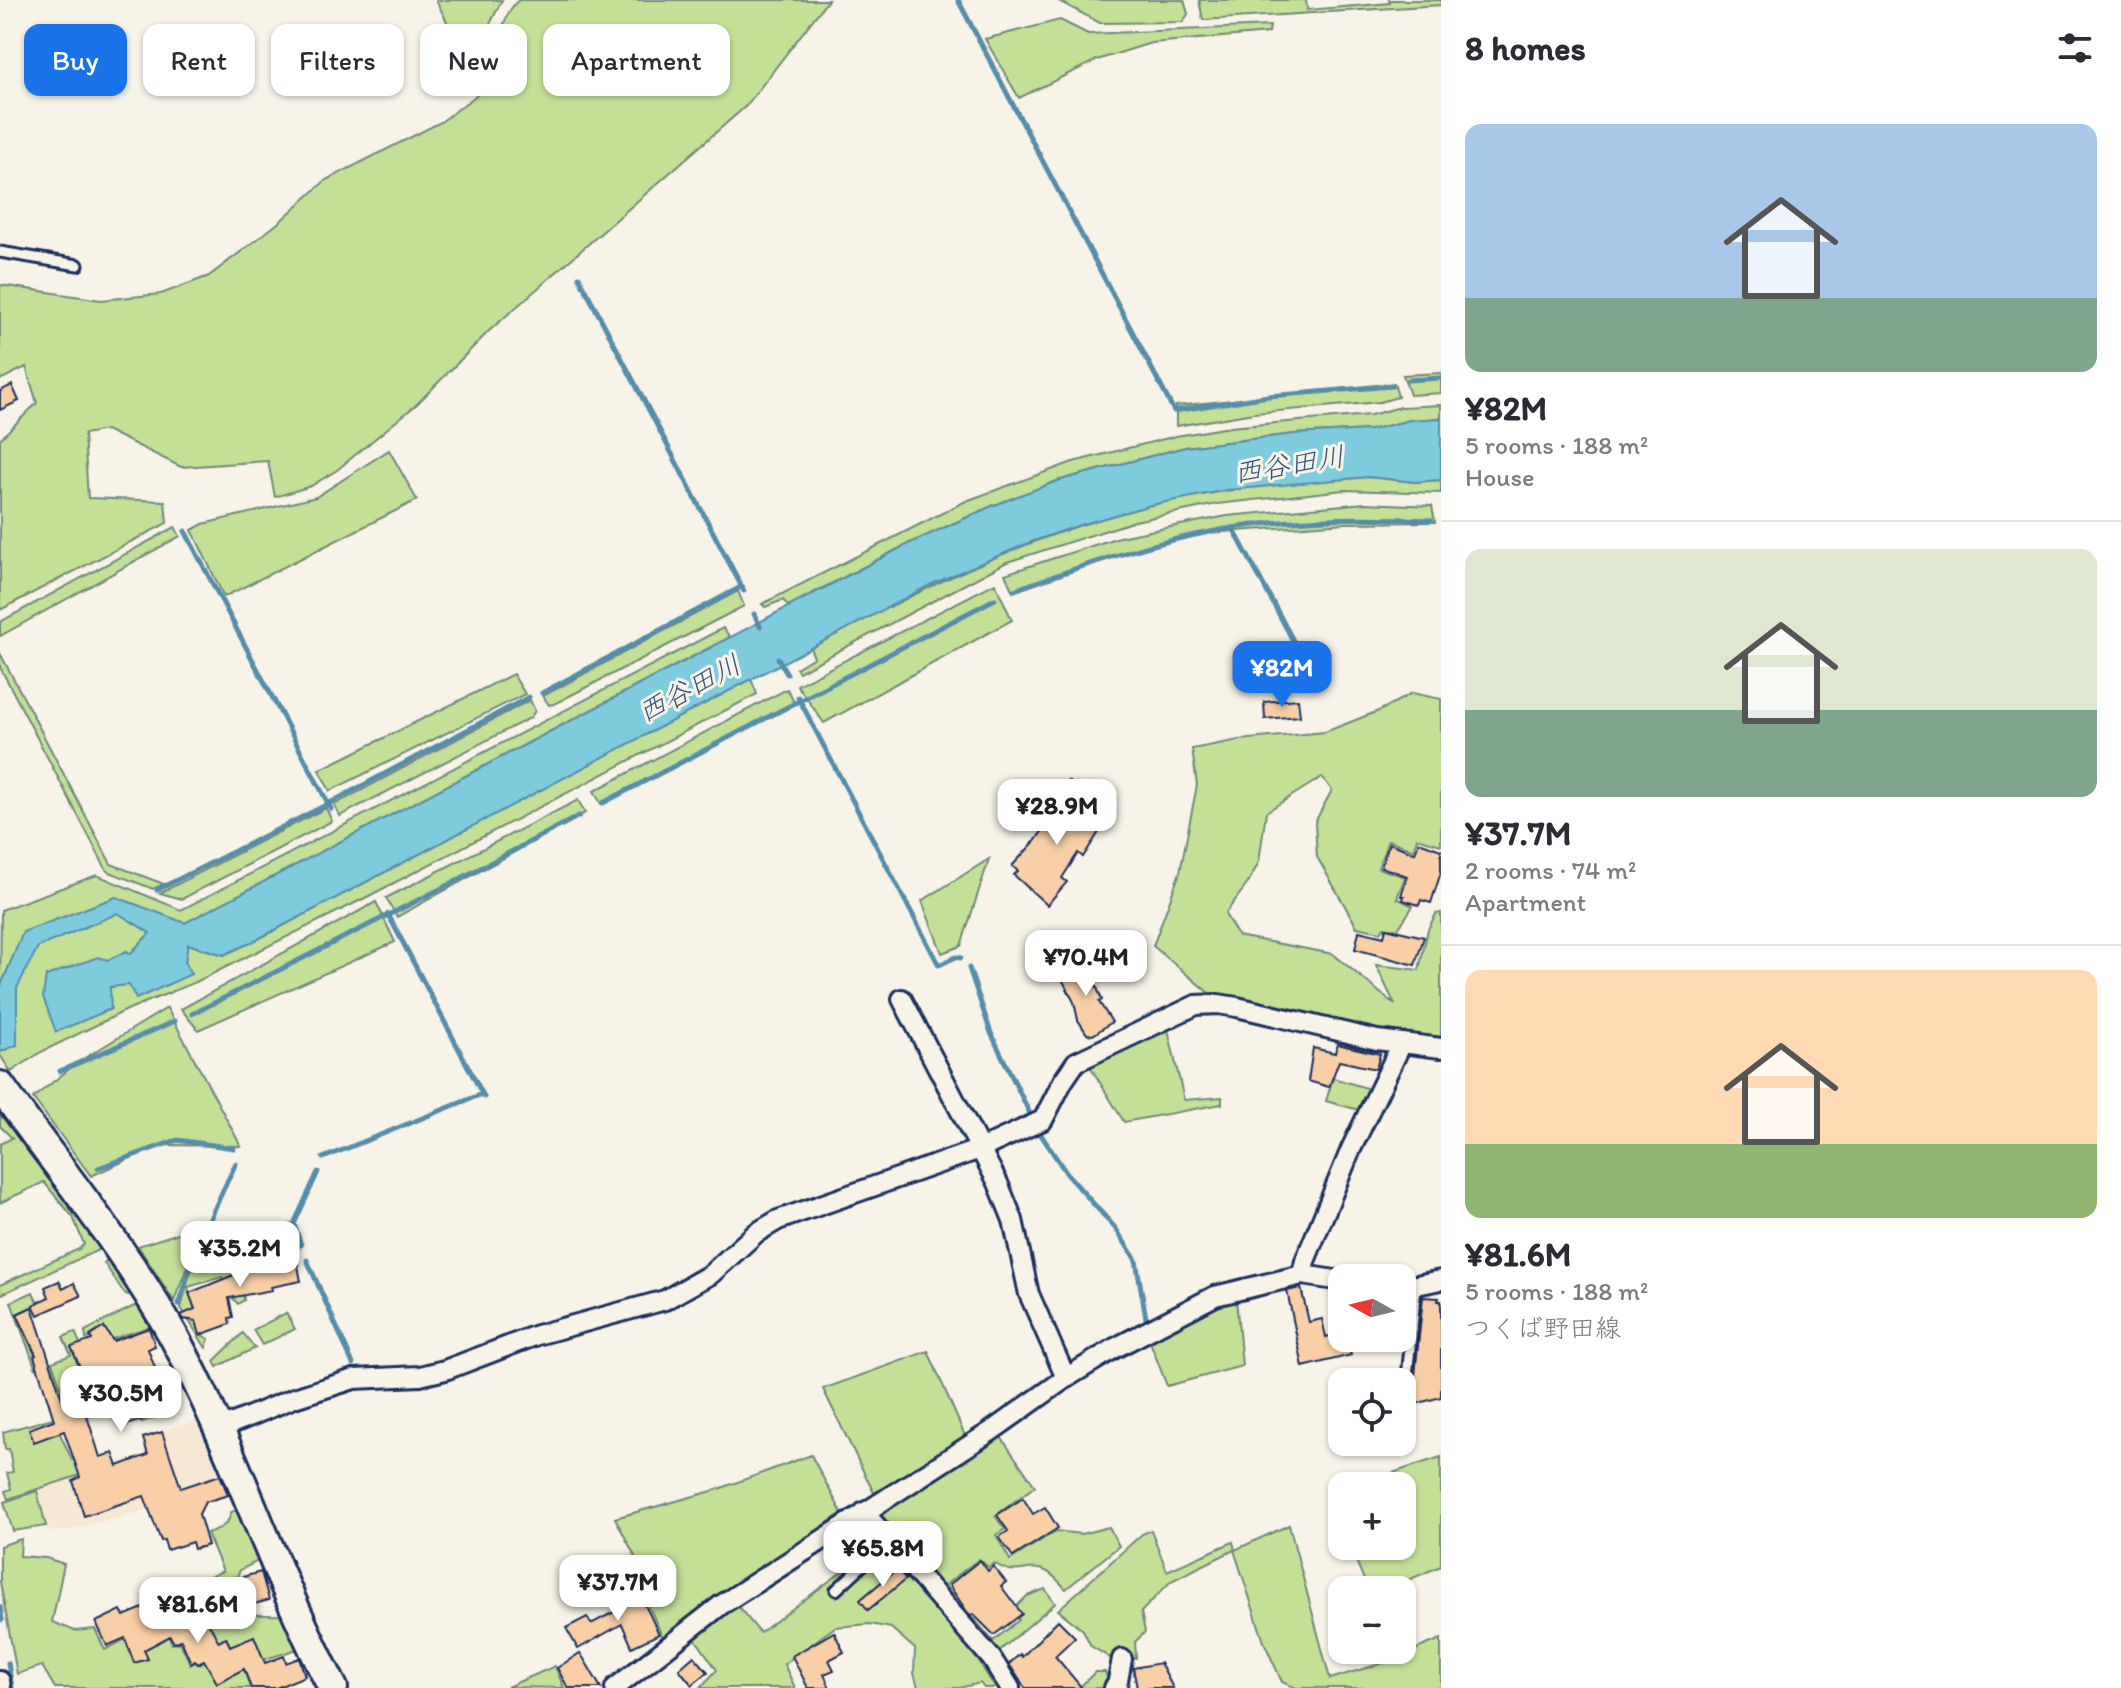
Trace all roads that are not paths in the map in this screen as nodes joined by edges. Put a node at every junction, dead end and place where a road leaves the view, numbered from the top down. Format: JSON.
{"nodes":[{"id":1,"x":0,"y":252,"type":"edge"},
{"id":2,"x":78,"y":265,"type":"dead end"},
{"id":3,"x":902,"y":999,"type":"dead end"},
{"id":4,"x":1402,"y":1043,"type":"junction"},
{"id":5,"x":1441,"y":1048,"type":"edge"},
{"id":6,"x":0,"y":1086,"type":"edge"},
{"id":7,"x":980,"y":1149,"type":"junction"},
{"id":8,"x":1302,"y":1275,"type":"junction"},
{"id":9,"x":1328,"y":1279,"type":"edge"},
{"id":10,"x":1441,"y":1280,"type":"edge"},
{"id":11,"x":1416,"y":1285,"type":"edge"},
{"id":12,"x":1066,"y":1378,"type":"junction"},
{"id":13,"x":219,"y":1429,"type":"junction"},
{"id":14,"x":864,"y":1512,"type":"junction"},
{"id":15,"x":889,"y":1540,"type":"junction"},
{"id":16,"x":836,"y":1590,"type":"dead end"},
{"id":17,"x":1122,"y":1659,"type":"dead end"},
{"id":18,"x":0,"y":1681,"type":"edge"},
{"id":19,"x":1,"y":1688,"type":"edge"},
{"id":20,"x":333,"y":1688,"type":"edge"},
{"id":21,"x":615,"y":1688,"type":"edge"},
{"id":22,"x":1010,"y":1688,"type":"edge"},
{"id":23,"x":1114,"y":1688,"type":"edge"}],
"edges":[{"from":1,"to":2,"type":"lane"},
{"from":3,"to":7,"type":"street"},
{"from":4,"to":5,"type":"street"},
{"from":4,"to":7,"type":"street"},
{"from":4,"to":8,"type":"street"},
{"from":6,"to":13,"type":"main road"},
{"from":7,"to":12,"type":"street"},
{"from":7,"to":13,"type":"street"},
{"from":8,"to":9,"type":"street"},
{"from":8,"to":12,"type":"street"},
{"from":10,"to":11,"type":"street"},
{"from":12,"to":14,"type":"street"},
{"from":13,"to":20,"type":"main road"},
{"from":14,"to":15,"type":"street"},
{"from":14,"to":21,"type":"street"},
{"from":15,"to":16,"type":"lane"},
{"from":15,"to":22,"type":"street"},
{"from":17,"to":23,"type":"street"},
{"from":18,"to":19,"type":"street"}]}
